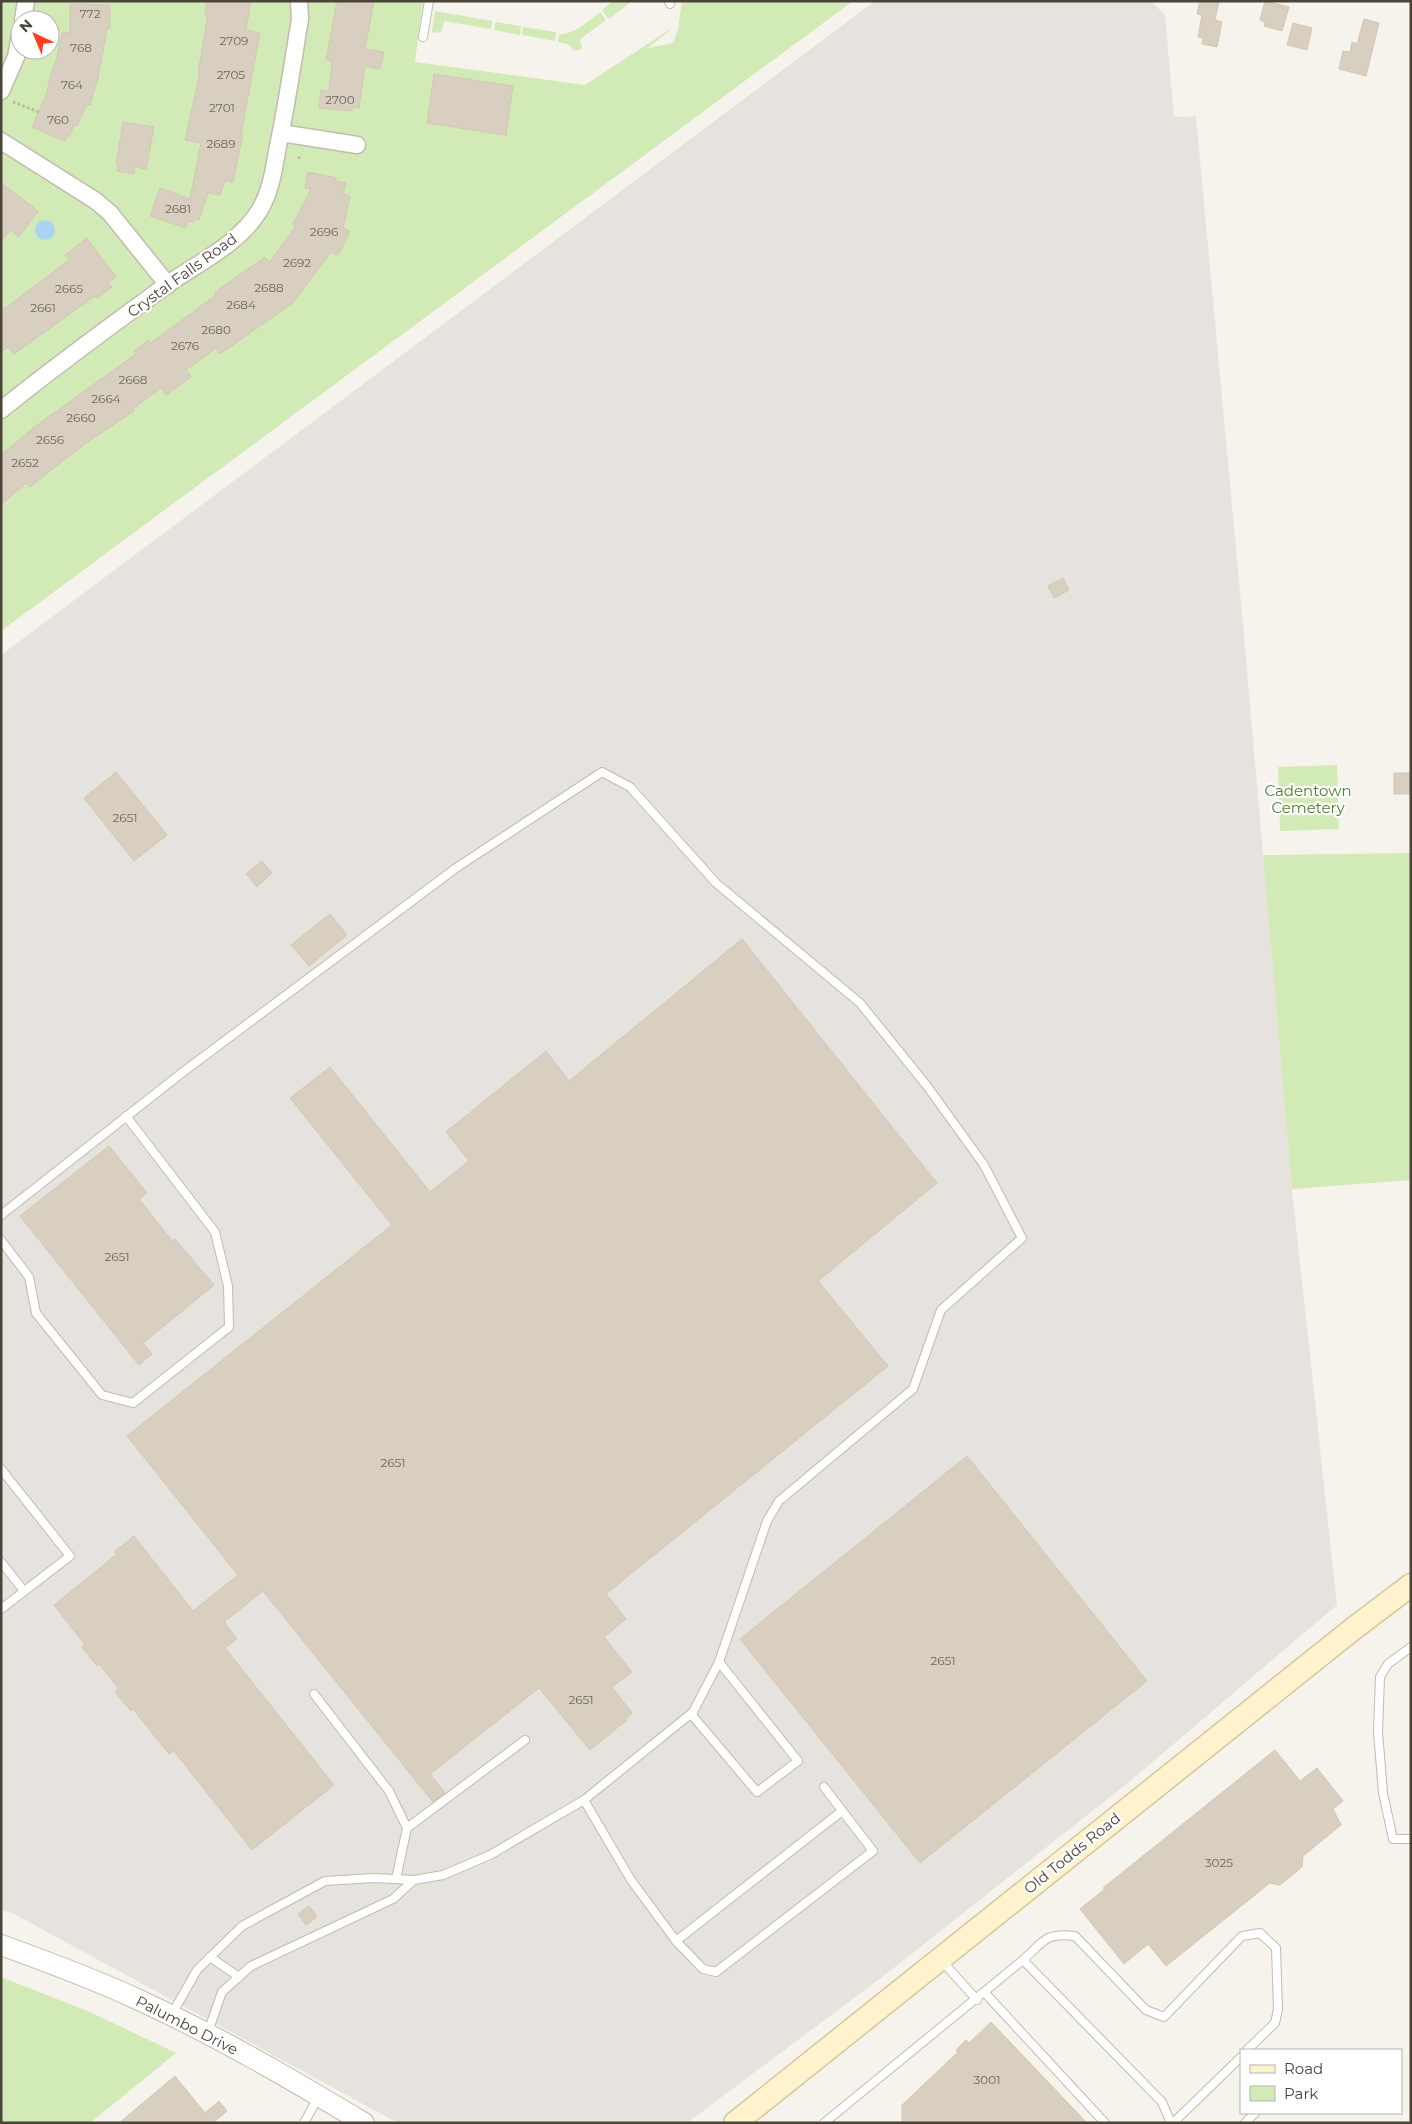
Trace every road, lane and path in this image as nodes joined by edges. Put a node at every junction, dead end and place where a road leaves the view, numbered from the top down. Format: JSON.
{"nodes":[{"id":1,"x":299,"y":1,"type":"edge"},
{"id":2,"x":429,"y":1,"type":"edge"},
{"id":3,"x":423,"y":37,"type":"dead end"},
{"id":4,"x":15,"y":60,"type":"edge"},
{"id":5,"x":1,"y":91,"type":"edge"},
{"id":6,"x":13,"y":102,"type":"dead end"},
{"id":7,"x":38,"y":112,"type":"dead end"},
{"id":8,"x":281,"y":133,"type":"junction"},
{"id":9,"x":1,"y":141,"type":"edge"},
{"id":10,"x":357,"y":145,"type":"dead end"},
{"id":11,"x":168,"y":285,"type":"junction"},
{"id":12,"x":1,"y":410,"type":"edge"},
{"id":13,"x":126,"y":1116,"type":"junction"},
{"id":14,"x":1,"y":1215,"type":"edge"},
{"id":15,"x":1,"y":1240,"type":"edge"},
{"id":16,"x":1,"y":1469,"type":"edge"},
{"id":17,"x":1,"y":1562,"type":"edge"},
{"id":18,"x":24,"y":1591,"type":"junction"},
{"id":19,"x":1409,"y":1591,"type":"edge"},
{"id":20,"x":1,"y":1609,"type":"edge"},
{"id":21,"x":1411,"y":1647,"type":"edge"},
{"id":22,"x":719,"y":1662,"type":"junction"},
{"id":23,"x":314,"y":1694,"type":"dead end"},
{"id":24,"x":691,"y":1714,"type":"junction"},
{"id":25,"x":525,"y":1740,"type":"dead end"},
{"id":26,"x":824,"y":1787,"type":"dead end"},
{"id":27,"x":584,"y":1800,"type":"junction"},
{"id":28,"x":842,"y":1811,"type":"junction"},
{"id":29,"x":407,"y":1828,"type":"junction"},
{"id":30,"x":1411,"y":1839,"type":"edge"},
{"id":31,"x":396,"y":1879,"type":"junction"},
{"id":32,"x":414,"y":1880,"type":"junction"},
{"id":33,"x":676,"y":1941,"type":"junction"},
{"id":34,"x":1,"y":1945,"type":"edge"},
{"id":35,"x":210,"y":1956,"type":"junction"},
{"id":36,"x":940,"y":1959,"type":"junction"},
{"id":37,"x":1023,"y":1960,"type":"junction"},
{"id":38,"x":239,"y":1977,"type":"junction"},
{"id":39,"x":985,"y":1993,"type":"junction"},
{"id":40,"x":977,"y":2000,"type":"junction"},
{"id":41,"x":170,"y":2015,"type":"junction"},
{"id":42,"x":207,"y":2034,"type":"junction"},
{"id":43,"x":1248,"y":2049,"type":"edge"},
{"id":44,"x":1240,"y":2057,"type":"edge"},
{"id":45,"x":319,"y":2096,"type":"junction"},
{"id":46,"x":304,"y":2123,"type":"edge"},
{"id":47,"x":364,"y":2123,"type":"edge"},
{"id":48,"x":735,"y":2123,"type":"edge"},
{"id":49,"x":824,"y":2123,"type":"edge"},
{"id":50,"x":1104,"y":2123,"type":"edge"},
{"id":51,"x":1172,"y":2123,"type":"edge"}],
"edges":[{"from":1,"to":8,"type":"street","name":"Crystal Falls Road"},
{"from":2,"to":3,"type":"lane"},
{"from":4,"to":5,"type":"street"},
{"from":6,"to":7,"type":"path"},
{"from":8,"to":10,"type":"street"},
{"from":8,"to":11,"type":"street","name":"Crystal Falls Road"},
{"from":9,"to":11,"type":"street"},
{"from":11,"to":12,"type":"street","name":"Crystal Falls Road"},
{"from":13,"to":14,"type":"lane"},
{"from":13,"to":15,"type":"lane"},
{"from":13,"to":22,"type":"lane"},
{"from":16,"to":18,"type":"lane"},
{"from":17,"to":18,"type":"lane"},
{"from":18,"to":20,"type":"lane"},
{"from":19,"to":36,"type":"main road","name":"Old Todds Road"},
{"from":21,"to":30,"type":"lane"},
{"from":22,"to":24,"type":"lane"},
{"from":22,"to":24,"type":"lane"},
{"from":23,"to":29,"type":"lane"},
{"from":24,"to":27,"type":"lane"},
{"from":25,"to":29,"type":"lane"},
{"from":26,"to":28,"type":"lane"},
{"from":27,"to":32,"type":"lane"},
{"from":27,"to":33,"type":"lane"},
{"from":28,"to":33,"type":"lane"},
{"from":28,"to":33,"type":"lane"},
{"from":29,"to":31,"type":"lane"},
{"from":31,"to":32,"type":"lane"},
{"from":31,"to":35,"type":"lane"},
{"from":32,"to":38,"type":"lane"},
{"from":34,"to":41,"type":"street","name":"Palumbo Drive"},
{"from":35,"to":38,"type":"lane"},
{"from":35,"to":41,"type":"lane"},
{"from":36,"to":40,"type":"lane"},
{"from":36,"to":48,"type":"main road","name":"Old Todds Road"},
{"from":37,"to":39,"type":"lane"},
{"from":37,"to":43,"type":"lane"},
{"from":37,"to":51,"type":"lane"},
{"from":38,"to":42,"type":"lane"},
{"from":39,"to":40,"type":"lane"},
{"from":39,"to":50,"type":"lane"},
{"from":40,"to":49,"type":"lane"},
{"from":41,"to":42,"type":"street","name":"Palumbo Drive"},
{"from":42,"to":45,"type":"street","name":"Palumbo Drive"},
{"from":44,"to":51,"type":"lane"},
{"from":45,"to":46,"type":"lane"},
{"from":45,"to":47,"type":"street","name":"Palumbo Drive"}]}
